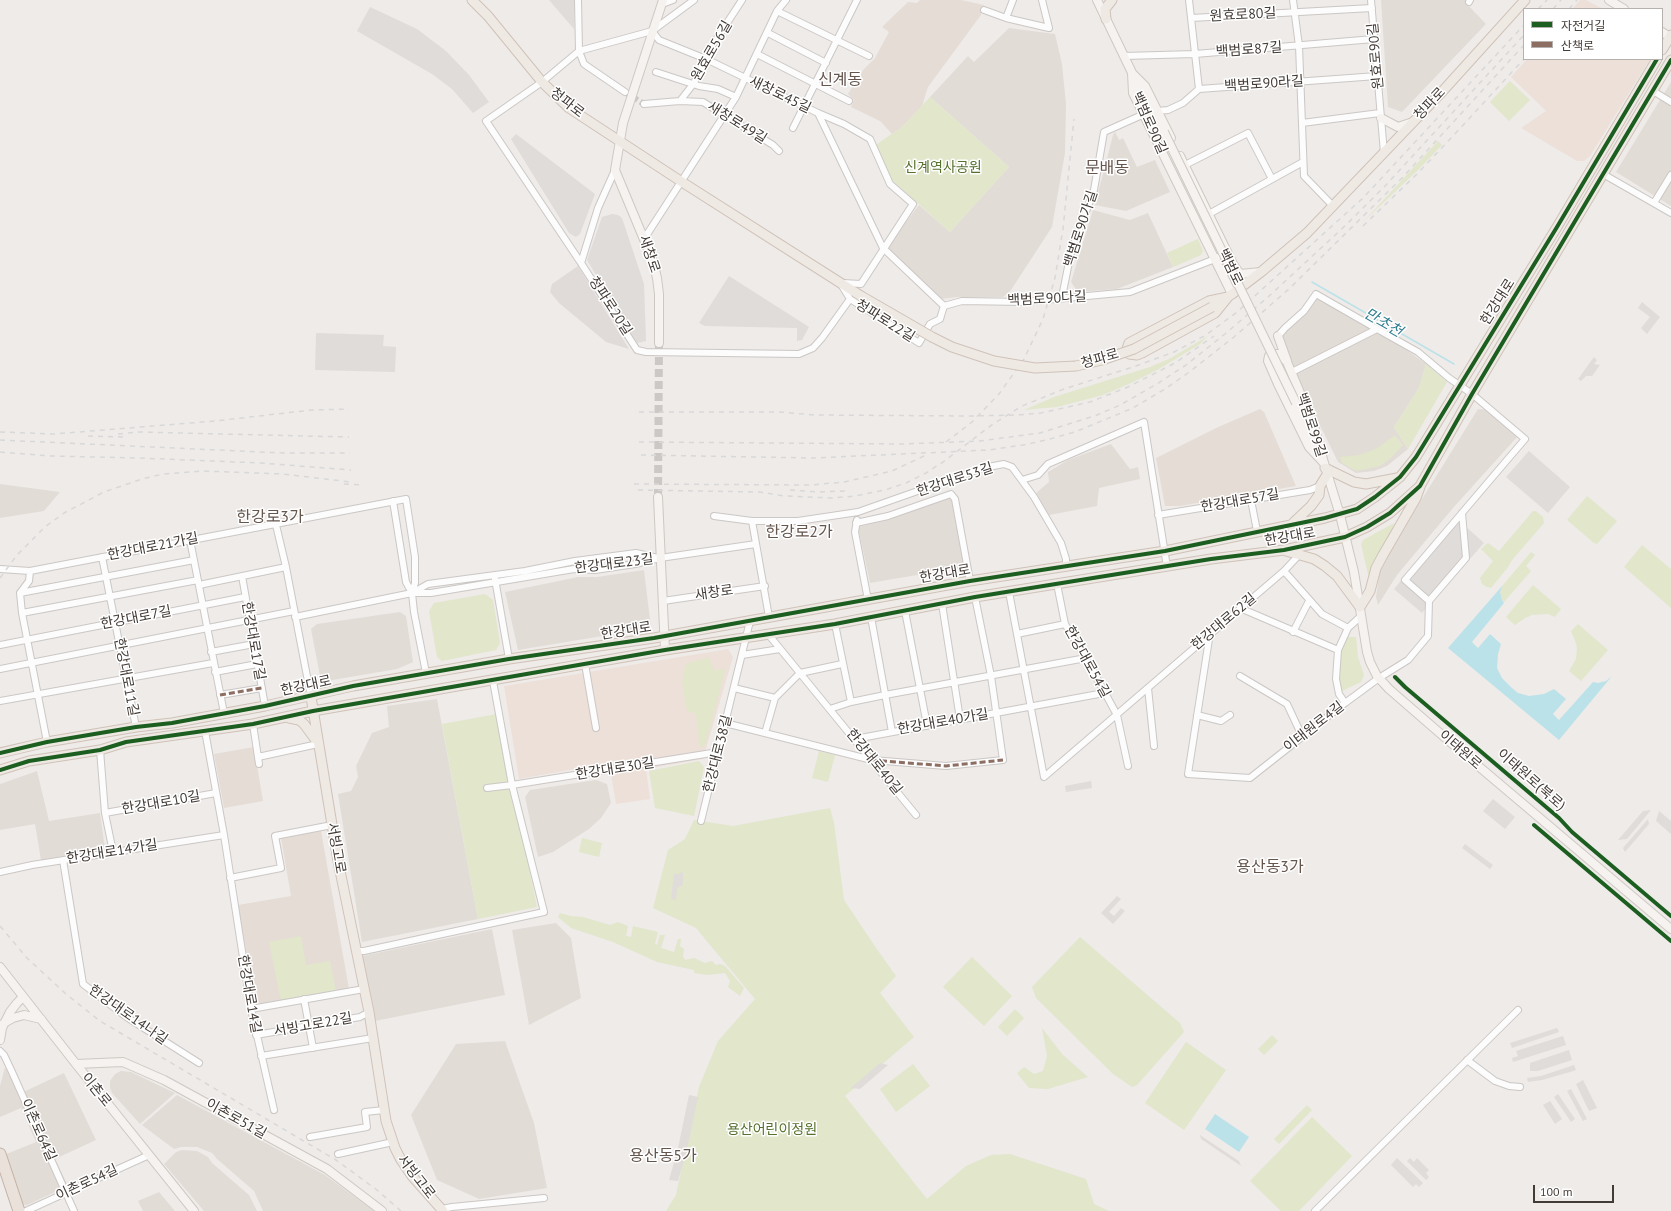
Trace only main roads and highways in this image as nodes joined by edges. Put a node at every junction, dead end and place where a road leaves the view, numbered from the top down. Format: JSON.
{"nodes":[{"id":1,"x":472,"y":0,"type":"edge"},
{"id":2,"x":1097,"y":0,"type":"edge"},
{"id":3,"x":1112,"y":0,"type":"edge"},
{"id":4,"x":1525,"y":0,"type":"edge"},
{"id":5,"x":1609,"y":0,"type":"edge"},
{"id":6,"x":663,"y":2,"type":"edge"},
{"id":7,"x":1622,"y":8,"type":"edge"},
{"id":8,"x":1106,"y":19,"type":"junction"},
{"id":9,"x":1668,"y":35,"type":"edge"},
{"id":10,"x":1663,"y":48,"type":"edge"},
{"id":11,"x":1656,"y":60,"type":"edge"},
{"id":12,"x":1671,"y":60,"type":"edge"},
{"id":13,"x":1132,"y":73,"type":"junction"},
{"id":14,"x":1381,"y":115,"type":"road end"},
{"id":15,"x":1414,"y":122,"type":"junction"},
{"id":16,"x":620,"y":140,"type":"junction"},
{"id":17,"x":1261,"y":272,"type":"junction"},
{"id":18,"x":1230,"y":295,"type":"junction"},
{"id":19,"x":659,"y":343,"type":"tunnel mouth"},
{"id":20,"x":1274,"y":354,"type":"junction"},
{"id":21,"x":1287,"y":362,"type":"junction"},
{"id":22,"x":1293,"y":375,"type":"junction"},
{"id":23,"x":1278,"y":384,"type":"junction"},
{"id":24,"x":1326,"y":468,"type":"junction"},
{"id":25,"x":1400,"y":477,"type":"junction"},
{"id":26,"x":1420,"y":486,"type":"junction"},
{"id":27,"x":658,"y":497,"type":"tunnel mouth"},
{"id":28,"x":1340,"y":515,"type":"junction"},
{"id":29,"x":1292,"y":524,"type":"junction"},
{"id":30,"x":1345,"y":537,"type":"junction"},
{"id":31,"x":1284,"y":550,"type":"junction"},
{"id":32,"x":1360,"y":611,"type":"junction"},
{"id":33,"x":664,"y":636,"type":"junction"},
{"id":34,"x":665,"y":650,"type":"junction"},
{"id":35,"x":311,"y":697,"type":"junction"},
{"id":36,"x":313,"y":711,"type":"junction"},
{"id":37,"x":280,"y":718,"type":"junction"},
{"id":38,"x":317,"y":743,"type":"junction"},
{"id":39,"x":0,"y":753,"type":"edge"},
{"id":40,"x":0,"y":770,"type":"edge"},
{"id":41,"x":1671,"y":929,"type":"edge"},
{"id":42,"x":0,"y":967,"type":"edge"},
{"id":43,"x":23,"y":997,"type":"junction"},
{"id":44,"x":0,"y":1014,"type":"edge"},
{"id":45,"x":41,"y":1019,"type":"junction"},
{"id":46,"x":3,"y":1025,"type":"junction"},
{"id":47,"x":0,"y":1040,"type":"edge"},
{"id":48,"x":76,"y":1064,"type":"junction"},
{"id":49,"x":0,"y":1154,"type":"edge"},
{"id":50,"x":193,"y":1210,"type":"edge"},
{"id":51,"x":443,"y":1210,"type":"edge"},
{"id":52,"x":19,"y":1211,"type":"edge"},
{"id":53,"x":382,"y":1211,"type":"edge"}],
"edges":[{"from":1,"to":16,"type":"main road","name":"청파로"},
{"from":2,"to":8,"type":"main road","name":"백범로"},
{"from":3,"to":8,"type":"main road"},
{"from":4,"to":15,"type":"main road","name":"청파로"},
{"from":5,"to":7,"type":"main road"},
{"from":6,"to":16,"type":"main road"},
{"from":8,"to":13,"type":"main road","name":"백범로"},
{"from":9,"to":10,"type":"main road"},
{"from":11,"to":25,"type":"main road","name":"한강대로"},
{"from":12,"to":26,"type":"main road","name":"한강대로"},
{"from":13,"to":17,"type":"main road","name":"백범로90길"},
{"from":13,"to":18,"type":"main road","name":"백범로90길"},
{"from":13,"to":24,"type":"main road","name":"백범로","bridge":true},
{"from":14,"to":15,"type":"main road"},
{"from":15,"to":17,"type":"main road","name":"청파로"},
{"from":16,"to":18,"type":"main road","name":"청파로","bridge":true},
{"from":16,"to":19,"type":"main road","name":"새창로"},
{"from":17,"to":18,"type":"main road","name":"청파로"},
{"from":18,"to":18,"type":"main road"},
{"from":20,"to":21,"type":"main road"},
{"from":20,"to":21,"type":"main road","name":"백범로99길"},
{"from":20,"to":23,"type":"main road","name":"백범로99길"},
{"from":21,"to":22,"type":"main road","name":"백범로99길"},
{"from":22,"to":23,"type":"main road"},
{"from":22,"to":24,"type":"main road","name":"백범로99길"},
{"from":23,"to":24,"type":"main road","name":"백범로99길"},
{"from":24,"to":25,"type":"main road"},
{"from":24,"to":28,"type":"main road","name":"백범로"},
{"from":24,"to":29,"type":"main road"},
{"from":25,"to":28,"type":"main road","name":"한강대로"},
{"from":26,"to":30,"type":"main road","name":"한강대로"},
{"from":26,"to":32,"type":"main road"},
{"from":27,"to":33,"type":"main road"},
{"from":28,"to":29,"type":"main road","name":"한강대로"},
{"from":28,"to":30,"type":"main road","name":"이태원로"},
{"from":29,"to":33,"type":"main road","name":"한강대로"},
{"from":30,"to":31,"type":"main road","name":"한강대로"},
{"from":30,"to":32,"type":"main road","name":"이태원로"},
{"from":31,"to":32,"type":"main road"},
{"from":31,"to":34,"type":"main road","name":"한강대로"},
{"from":32,"to":41,"type":"main road","name":"이태원로"},
{"from":33,"to":34,"type":"main road"},
{"from":33,"to":35,"type":"main road","name":"한강대로"},
{"from":34,"to":36,"type":"main road","name":"한강대로"},
{"from":35,"to":36,"type":"main road","name":"서빙고로"},
{"from":35,"to":39,"type":"main road","name":"한강대로"},
{"from":36,"to":37,"type":"main road","name":"한강대로"},
{"from":36,"to":38,"type":"main road","name":"서빙고로"},
{"from":37,"to":38,"type":"main road"},
{"from":37,"to":40,"type":"main road","name":"한강대로"},
{"from":38,"to":51,"type":"main road","name":"서빙고로"},
{"from":42,"to":43,"type":"main road","name":"이촌로"},
{"from":43,"to":45,"type":"main road","name":"이촌로"},
{"from":43,"to":46,"type":"main road"},
{"from":44,"to":46,"type":"main road"},
{"from":45,"to":46,"type":"main road"},
{"from":45,"to":48,"type":"main road","name":"이촌로"},
{"from":46,"to":47,"type":"main road"},
{"from":48,"to":50,"type":"main road","name":"이촌로"},
{"from":48,"to":53,"type":"main road","name":"이촌로51길"},
{"from":49,"to":52,"type":"highway"}]}
